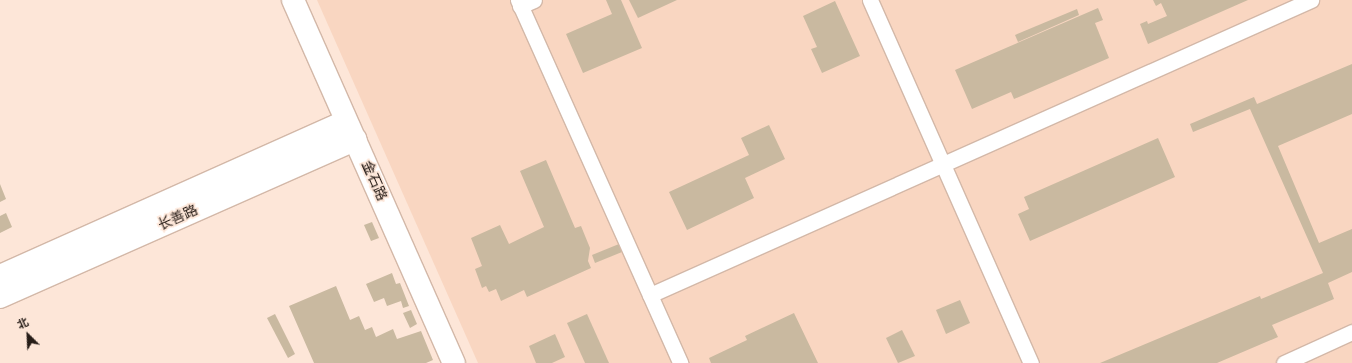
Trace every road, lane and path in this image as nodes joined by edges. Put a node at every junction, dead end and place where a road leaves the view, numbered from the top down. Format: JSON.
{"nodes":[{"id":1,"x":293,"y":0,"type":"edge"},
{"id":2,"x":534,"y":0,"type":"edge"},
{"id":3,"x":870,"y":0,"type":"edge"},
{"id":4,"x":1311,"y":0,"type":"edge"},
{"id":5,"x":519,"y":3,"type":"edge"},
{"id":6,"x":351,"y":130,"type":"junction"},
{"id":7,"x":943,"y":165,"type":"junction"},
{"id":8,"x":0,"y":276,"type":"edge"},
{"id":9,"x":650,"y":295,"type":"junction"},
{"id":10,"x":0,"y":297,"type":"edge"},
{"id":11,"x":1352,"y":332,"type":"edge"},
{"id":12,"x":454,"y":363,"type":"edge"},
{"id":13,"x":680,"y":363,"type":"edge"},
{"id":14,"x":1031,"y":363,"type":"edge"},
{"id":15,"x":1284,"y":363,"type":"edge"}],
"edges":[{"from":1,"to":6,"type":"street","name":"金石路"},
{"from":2,"to":5,"type":"street"},
{"from":3,"to":7,"type":"street"},
{"from":4,"to":7,"type":"street"},
{"from":5,"to":9,"type":"street"},
{"from":6,"to":8,"type":"street","name":"长善路"},
{"from":6,"to":10,"type":"street","name":"长善路"},
{"from":6,"to":12,"type":"street","name":"金石路"},
{"from":7,"to":9,"type":"street"},
{"from":7,"to":14,"type":"street"},
{"from":9,"to":13,"type":"street"},
{"from":11,"to":15,"type":"street"}]}
